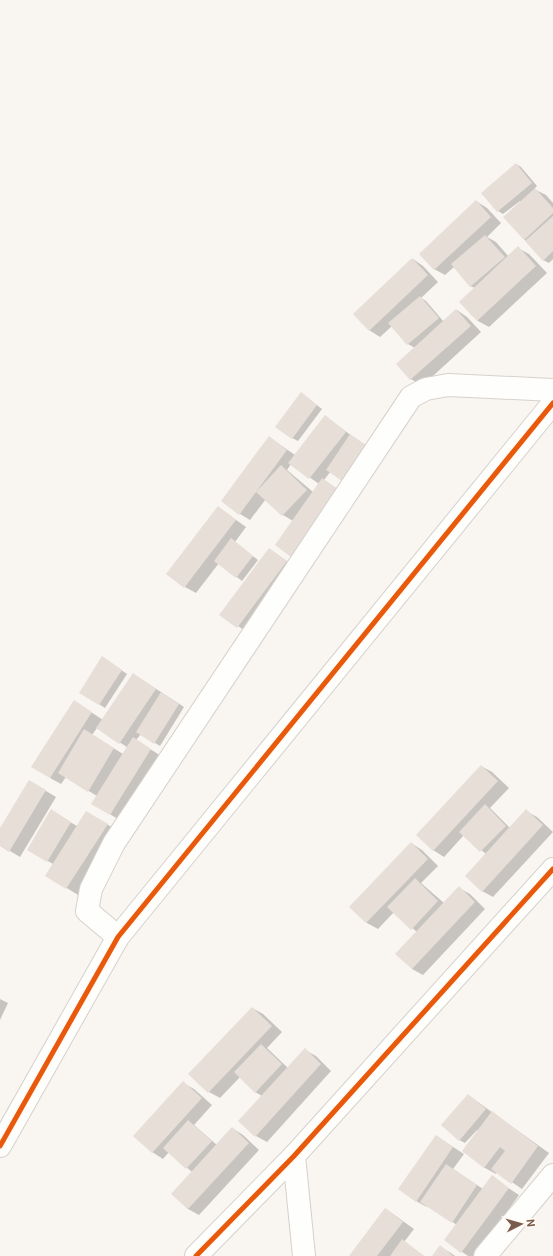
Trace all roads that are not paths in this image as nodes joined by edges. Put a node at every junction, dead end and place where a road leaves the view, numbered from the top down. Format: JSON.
{"nodes":[{"id":1,"x":553,"y":390,"type":"edge"},
{"id":2,"x":553,"y":403,"type":"edge"},
{"id":3,"x":550,"y":875,"type":"edge"},
{"id":4,"x":118,"y":937,"type":"junction"},
{"id":5,"x":0,"y":1146,"type":"edge"},
{"id":6,"x":294,"y":1156,"type":"junction"},
{"id":7,"x":553,"y":1175,"type":"edge"},
{"id":8,"x":196,"y":1256,"type":"edge"},
{"id":9,"x":304,"y":1256,"type":"edge"},
{"id":10,"x":485,"y":1256,"type":"edge"}],
"edges":[{"from":1,"to":4,"type":"street"},
{"from":2,"to":4,"type":"street"},
{"from":3,"to":6,"type":"street"},
{"from":4,"to":5,"type":"street"},
{"from":6,"to":8,"type":"street"},
{"from":6,"to":9,"type":"street"},
{"from":7,"to":10,"type":"street"}]}
